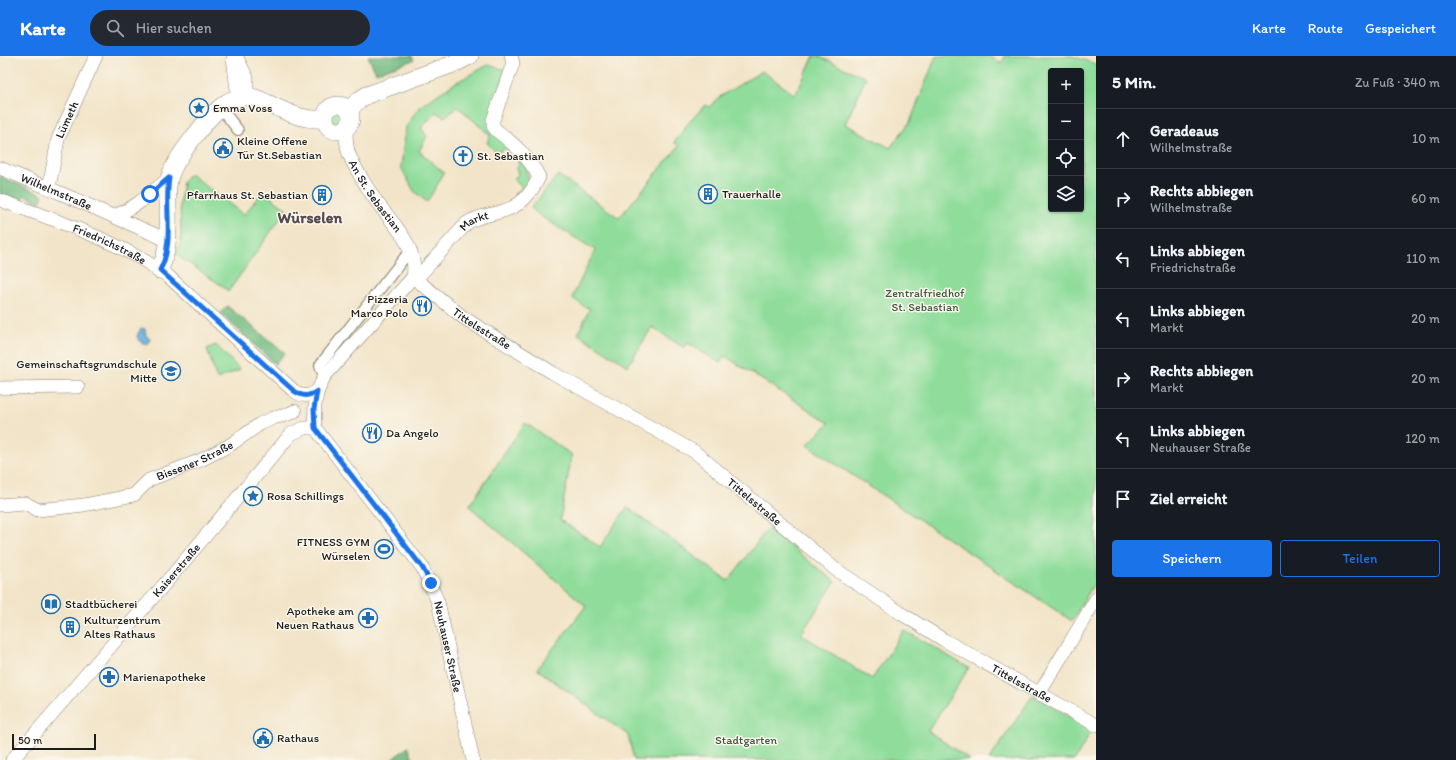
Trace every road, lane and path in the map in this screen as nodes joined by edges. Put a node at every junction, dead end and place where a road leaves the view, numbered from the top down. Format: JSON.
{"nodes":[{"id":1,"x":96,"y":56,"type":"edge"},
{"id":2,"x":233,"y":56,"type":"edge"},
{"id":3,"x":236,"y":56,"type":"edge"},
{"id":4,"x":470,"y":56,"type":"edge"},
{"id":5,"x":511,"y":56,"type":"edge"},
{"id":6,"x":242,"y":97,"type":"junction"},
{"id":7,"x":220,"y":107,"type":"junction"},
{"id":8,"x":349,"y":110,"type":"junction"},
{"id":9,"x":325,"y":119,"type":"junction"},
{"id":10,"x":346,"y":129,"type":"junction"},
{"id":11,"x":238,"y":130,"type":"dead end"},
{"id":12,"x":0,"y":168,"type":"edge"},
{"id":13,"x":169,"y":178,"type":"junction"},
{"id":14,"x":49,"y":188,"type":"junction"},
{"id":15,"x":0,"y":200,"type":"edge"},
{"id":16,"x":113,"y":216,"type":"junction"},
{"id":17,"x":167,"y":240,"type":"junction"},
{"id":18,"x":409,"y":258,"type":"junction"},
{"id":19,"x":160,"y":270,"type":"junction"},
{"id":20,"x":414,"y":278,"type":"junction"},
{"id":21,"x":324,"y":377,"type":"junction"},
{"id":22,"x":78,"y":387,"type":"dead end"},
{"id":23,"x":0,"y":388,"type":"edge"},
{"id":24,"x":294,"y":391,"type":"junction"},
{"id":25,"x":317,"y":391,"type":"junction"},
{"id":26,"x":295,"y":411,"type":"junction"},
{"id":27,"x":315,"y":428,"type":"junction"},
{"id":28,"x":291,"y":434,"type":"junction"},
{"id":29,"x":0,"y":505,"type":"edge"},
{"id":30,"x":1096,"y":599,"type":"edge"},
{"id":31,"x":1039,"y":694,"type":"junction"},
{"id":32,"x":1096,"y":725,"type":"edge"},
{"id":33,"x":12,"y":760,"type":"edge"},
{"id":34,"x":473,"y":760,"type":"edge"}],
"edges":[{"from":1,"to":14,"type":"street","name":"Lümeth"},
{"from":2,"to":6,"type":"street"},
{"from":3,"to":6,"type":"street"},
{"from":4,"to":8,"type":"street"},
{"from":5,"to":20,"type":"street","name":"Markt"},
{"from":6,"to":7,"type":"street"},
{"from":6,"to":9,"type":"street"},
{"from":7,"to":11,"type":"street"},
{"from":7,"to":13,"type":"street"},
{"from":8,"to":9,"type":"street"},
{"from":8,"to":10,"type":"street"},
{"from":9,"to":10,"type":"street"},
{"from":10,"to":18,"type":"street","name":"An St. Sebastian"},
{"from":12,"to":14,"type":"street","name":"Wilhelmstraße"},
{"from":13,"to":16,"type":"street"},
{"from":13,"to":17,"type":"street"},
{"from":14,"to":16,"type":"street","name":"Wilhelmstraße"},
{"from":15,"to":19,"type":"street","name":"Friedrichstraße"},
{"from":16,"to":17,"type":"street","name":"Wilhelmstraße"},
{"from":17,"to":19,"type":"street"},
{"from":18,"to":20,"type":"street"},
{"from":18,"to":21,"type":"street","name":"Markt"},
{"from":19,"to":24,"type":"street","name":"Friedrichstraße"},
{"from":20,"to":21,"type":"street","name":"Markt"},
{"from":20,"to":31,"type":"street","name":"Tittelsstraße"},
{"from":21,"to":25,"type":"street","name":"Markt"},
{"from":22,"to":23,"type":"street"},
{"from":24,"to":25,"type":"street"},
{"from":24,"to":26,"type":"street"},
{"from":25,"to":27,"type":"street","name":"Markt"},
{"from":26,"to":28,"type":"street"},
{"from":26,"to":29,"type":"street","name":"Bissener Straße"},
{"from":27,"to":28,"type":"street"},
{"from":27,"to":34,"type":"street","name":"Neuhauser Straße"},
{"from":28,"to":33,"type":"street","name":"Kaiserstraße"},
{"from":30,"to":31,"type":"street"},
{"from":31,"to":32,"type":"street","name":"Tittelsstraße"}]}
